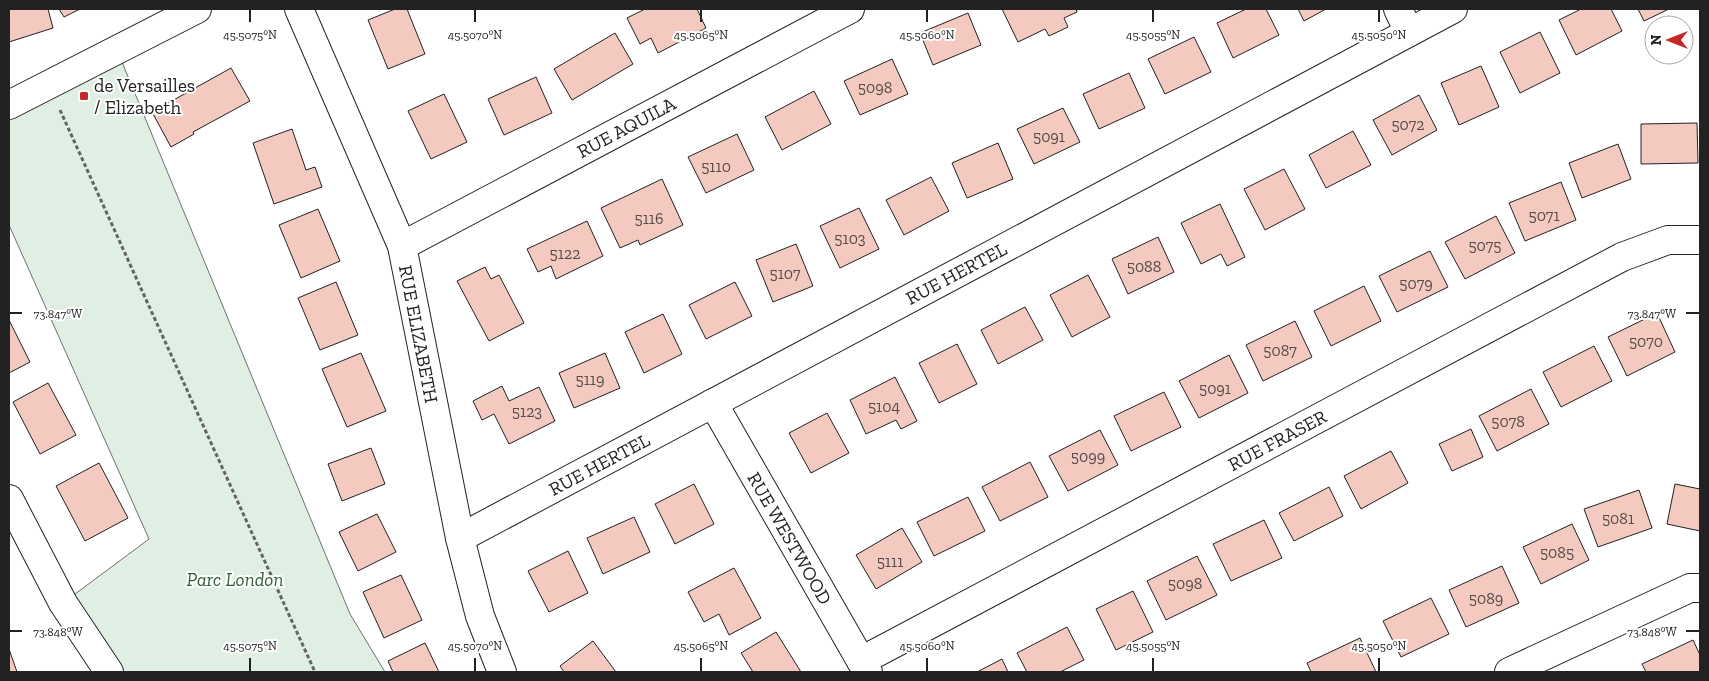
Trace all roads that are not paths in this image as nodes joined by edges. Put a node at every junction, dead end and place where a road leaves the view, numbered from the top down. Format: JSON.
{"nodes":[{"id":1,"x":197,"y":9,"type":"edge"},
{"id":2,"x":299,"y":9,"type":"edge"},
{"id":3,"x":850,"y":9,"type":"edge"},
{"id":4,"x":1453,"y":9,"type":"edge"},
{"id":5,"x":1404,"y":20,"type":"edge"},
{"id":6,"x":9,"y":105,"type":"edge"},
{"id":7,"x":1700,"y":240,"type":"edge"},
{"id":8,"x":402,"y":246,"type":"junction"},
{"id":9,"x":713,"y":403,"type":"junction"},
{"id":10,"x":9,"y":499,"type":"edge"},
{"id":11,"x":460,"y":538,"type":"junction"},
{"id":12,"x":1700,"y":588,"type":"edge"},
{"id":13,"x":864,"y":667,"type":"edge"},
{"id":14,"x":110,"y":672,"type":"edge"},
{"id":15,"x":502,"y":672,"type":"edge"},
{"id":16,"x":1509,"y":672,"type":"edge"}],
"edges":[{"from":1,"to":6,"type":"street"},
{"from":2,"to":8,"type":"street","name":"RUE ELIZABETH"},
{"from":3,"to":8,"type":"street","name":"RUE AQUILA"},
{"from":4,"to":5,"type":"street","name":"RUE HERTEL"},
{"from":5,"to":9,"type":"street","name":"RUE HERTEL"},
{"from":7,"to":13,"type":"street","name":"RUE FRASER"},
{"from":8,"to":11,"type":"street","name":"RUE ELIZABETH"},
{"from":9,"to":11,"type":"street","name":"RUE HERTEL"},
{"from":9,"to":13,"type":"street","name":"RUE WESTWOOD"},
{"from":10,"to":14,"type":"street"},
{"from":11,"to":15,"type":"street","name":"RUE ELIZABETH"},
{"from":12,"to":16,"type":"street"}]}
